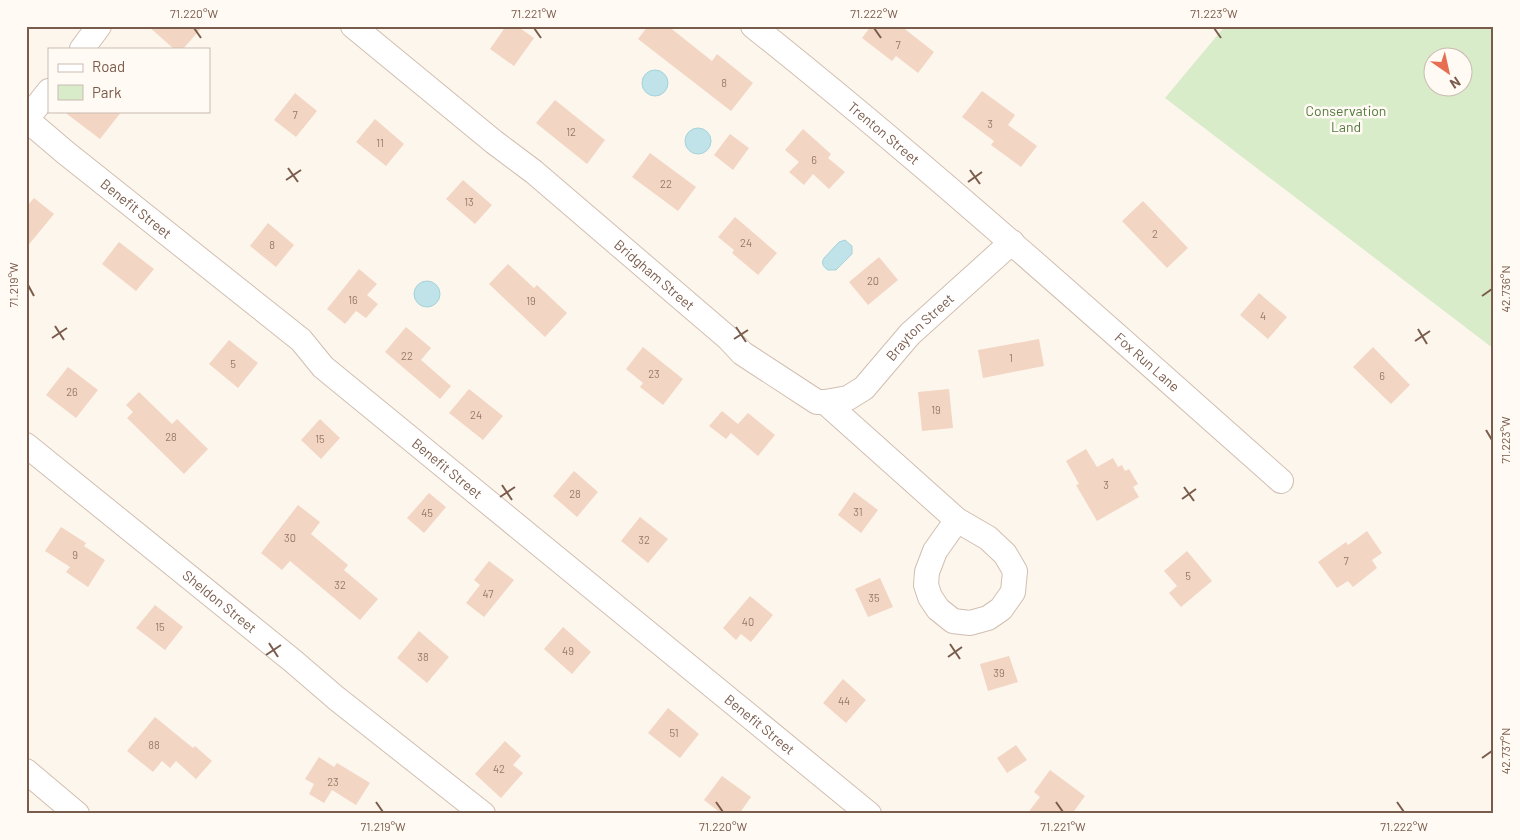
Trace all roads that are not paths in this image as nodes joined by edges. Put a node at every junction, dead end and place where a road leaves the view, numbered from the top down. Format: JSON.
{"nodes":[{"id":1,"x":99,"y":26,"type":"edge"},
{"id":2,"x":352,"y":26,"type":"edge"},
{"id":3,"x":753,"y":26,"type":"edge"},
{"id":4,"x":83,"y":48,"type":"edge"},
{"id":5,"x":48,"y":92,"type":"edge"},
{"id":6,"x":27,"y":120,"type":"edge"},
{"id":7,"x":1012,"y":242,"type":"junction"},
{"id":8,"x":825,"y":402,"type":"junction"},
{"id":9,"x":26,"y":445,"type":"edge"},
{"id":10,"x":1281,"y":481,"type":"dead end"},
{"id":11,"x":957,"y":520,"type":"dead end"},
{"id":12,"x":26,"y":771,"type":"edge"},
{"id":13,"x":77,"y":814,"type":"edge"},
{"id":14,"x":483,"y":814,"type":"edge"},
{"id":15,"x":869,"y":814,"type":"edge"}],
"edges":[{"from":1,"to":4,"type":"street"},
{"from":2,"to":8,"type":"street","name":"Bridgham Street"},
{"from":3,"to":7,"type":"street","name":"Trenton Street"},
{"from":5,"to":6,"type":"street"},
{"from":6,"to":15,"type":"street","name":"Benefit Street"},
{"from":7,"to":8,"type":"street","name":"Brayton Street"},
{"from":7,"to":10,"type":"street","name":"Fox Run Lane"},
{"from":8,"to":11,"type":"street","name":"Bridgham Street"},
{"from":9,"to":14,"type":"street","name":"Sheldon Street"},
{"from":12,"to":13,"type":"street"}]}
